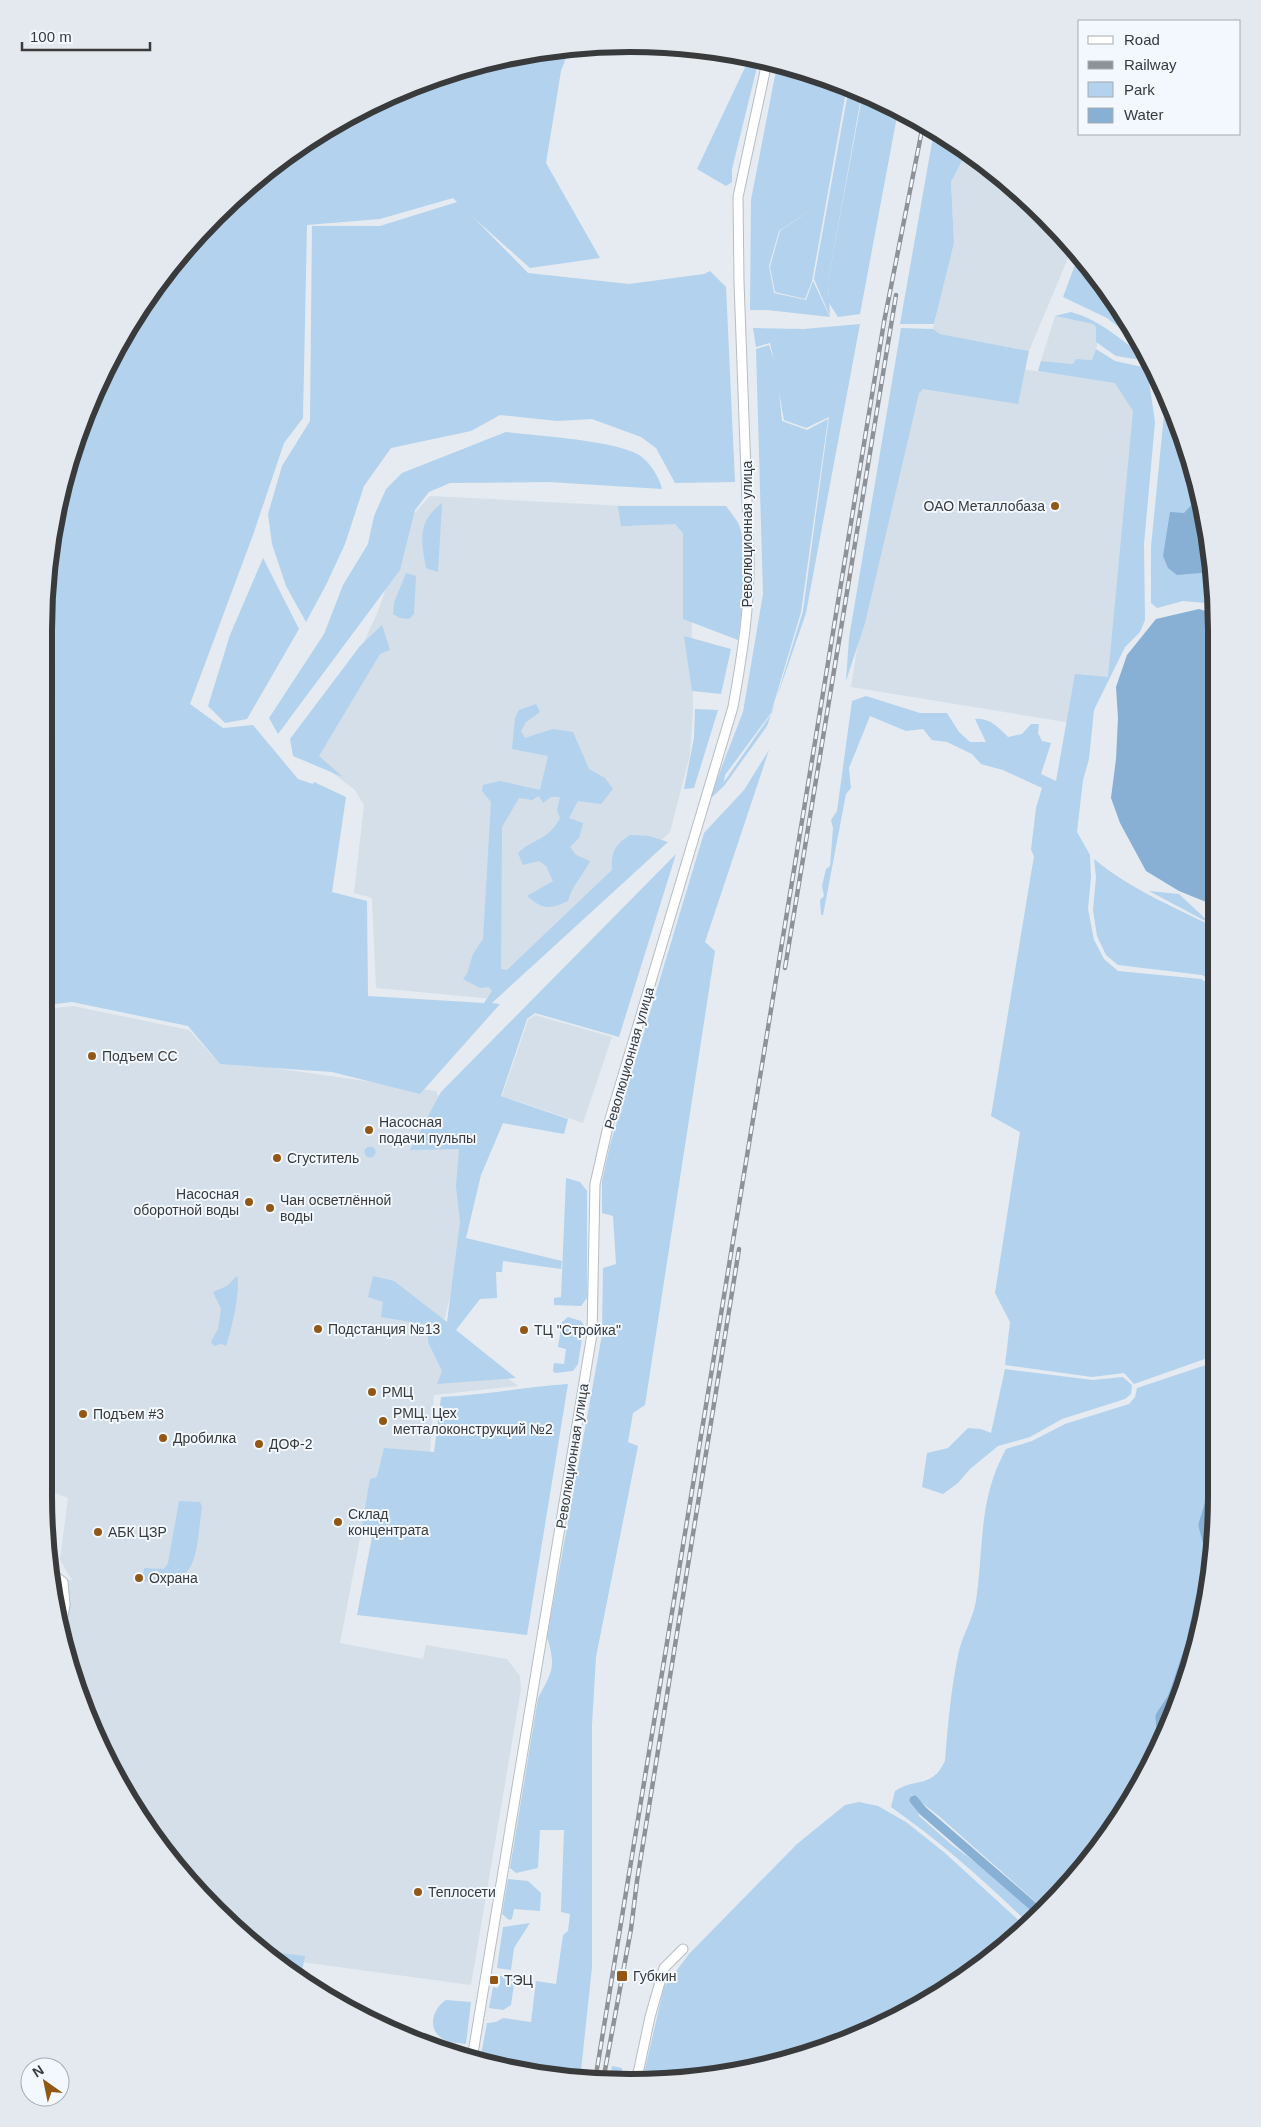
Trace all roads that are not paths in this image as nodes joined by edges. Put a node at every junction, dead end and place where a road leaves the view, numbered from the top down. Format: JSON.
{"nodes":[{"id":1,"x":766,"y":69,"type":"edge"},
{"id":2,"x":58,"y":1579,"type":"edge"},
{"id":3,"x":64,"y":1610,"type":"edge"},
{"id":4,"x":683,"y":1949,"type":"dead end"},
{"id":5,"x":473,"y":2053,"type":"edge"},
{"id":6,"x":638,"y":2074,"type":"edge"}],
"edges":[{"from":1,"to":5,"type":"street","name":"Революционная улица"},
{"from":2,"to":3,"type":"street"},
{"from":4,"to":6,"type":"street"}]}
